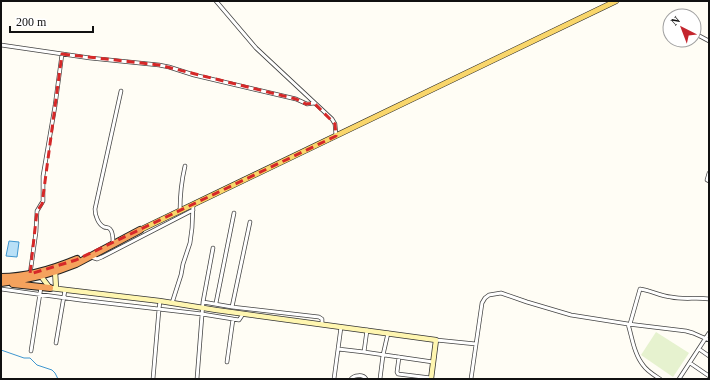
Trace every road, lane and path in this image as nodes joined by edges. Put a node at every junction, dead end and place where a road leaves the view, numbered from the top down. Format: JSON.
{"nodes":[{"id":1,"x":216,"y":1,"type":"edge"},
{"id":2,"x":616,"y":1,"type":"edge"},
{"id":3,"x":1,"y":45,"type":"edge"},
{"id":4,"x":62,"y":54,"type":"junction"},
{"id":5,"x":121,"y":91,"type":"dead end"},
{"id":6,"x":314,"y":103,"type":"junction"},
{"id":7,"x":336,"y":136,"type":"junction"},
{"id":8,"x":185,"y":166,"type":"dead end"},
{"id":9,"x":709,"y":173,"type":"edge"},
{"id":10,"x":709,"y":181,"type":"edge"},
{"id":11,"x":193,"y":208,"type":"junction"},
{"id":12,"x":180,"y":211,"type":"junction"},
{"id":13,"x":234,"y":213,"type":"dead end"},
{"id":14,"x":250,"y":222,"type":"dead end"},
{"id":15,"x":140,"y":230,"type":"junction"},
{"id":16,"x":113,"y":242,"type":"junction"},
{"id":17,"x":213,"y":248,"type":"dead end"},
{"id":18,"x":90,"y":256,"type":"junction"},
{"id":19,"x":55,"y":269,"type":"junction"},
{"id":20,"x":30,"y":274,"type":"junction"},
{"id":21,"x":40,"y":274,"type":"junction"},
{"id":22,"x":1,"y":277,"type":"edge"},
{"id":23,"x":1,"y":283,"type":"edge"},
{"id":24,"x":41,"y":287,"type":"junction"},
{"id":25,"x":53,"y":288,"type":"junction"},
{"id":26,"x":1,"y":290,"type":"edge"},
{"id":27,"x":65,"y":290,"type":"junction"},
{"id":28,"x":40,"y":294,"type":"junction"},
{"id":29,"x":64,"y":298,"type":"junction"},
{"id":30,"x":709,"y":299,"type":"edge"},
{"id":31,"x":160,"y":301,"type":"junction"},
{"id":32,"x":203,"y":302,"type":"junction"},
{"id":33,"x":172,"y":303,"type":"junction"},
{"id":34,"x":216,"y":303,"type":"junction"},
{"id":35,"x":232,"y":307,"type":"junction"},
{"id":36,"x":203,"y":308,"type":"junction"},
{"id":37,"x":159,"y":309,"type":"junction"},
{"id":38,"x":202,"y":314,"type":"junction"},
{"id":39,"x":243,"y":314,"type":"junction"},
{"id":40,"x":233,"y":319,"type":"junction"},
{"id":41,"x":322,"y":324,"type":"junction"},
{"id":42,"x":629,"y":324,"type":"junction"},
{"id":43,"x":341,"y":327,"type":"junction"},
{"id":44,"x":367,"y":330,"type":"junction"},
{"id":45,"x":388,"y":333,"type":"junction"},
{"id":46,"x":709,"y":333,"type":"edge"},
{"id":47,"x":707,"y":339,"type":"edge"},
{"id":48,"x":436,"y":340,"type":"junction"},
{"id":49,"x":56,"y":343,"type":"dead end"},
{"id":50,"x":476,"y":344,"type":"junction"},
{"id":51,"x":338,"y":349,"type":"junction"},
{"id":52,"x":698,"y":349,"type":"junction"},
{"id":53,"x":31,"y":351,"type":"dead end"},
{"id":54,"x":364,"y":352,"type":"junction"},
{"id":55,"x":383,"y":355,"type":"junction"},
{"id":56,"x":709,"y":356,"type":"edge"},
{"id":57,"x":399,"y":357,"type":"junction"},
{"id":58,"x":227,"y":362,"type":"dead end"},
{"id":59,"x":433,"y":362,"type":"junction"},
{"id":60,"x":690,"y":363,"type":"junction"},
{"id":61,"x":709,"y":376,"type":"edge"},
{"id":62,"x":431,"y":378,"type":"edge"},
{"id":63,"x":153,"y":379,"type":"edge"},
{"id":64,"x":197,"y":379,"type":"edge"},
{"id":65,"x":334,"y":379,"type":"edge"},
{"id":66,"x":338,"y":379,"type":"edge"},
{"id":67,"x":350,"y":379,"type":"edge"},
{"id":68,"x":366,"y":379,"type":"edge"},
{"id":69,"x":380,"y":379,"type":"edge"},
{"id":70,"x":471,"y":379,"type":"edge"},
{"id":71,"x":660,"y":379,"type":"edge"},
{"id":72,"x":679,"y":379,"type":"edge"}],
"edges":[{"from":1,"to":6,"type":"street"},
{"from":2,"to":7,"type":"main road"},
{"from":3,"to":4,"type":"street"},
{"from":4,"to":6,"type":"street"},
{"from":4,"to":20,"type":"street"},
{"from":5,"to":16,"type":"street"},
{"from":6,"to":7,"type":"street"},
{"from":7,"to":11,"type":"main road"},
{"from":8,"to":12,"type":"street"},
{"from":9,"to":10,"type":"street"},
{"from":11,"to":12,"type":"main road"},
{"from":11,"to":18,"type":"street"},
{"from":11,"to":33,"type":"street"},
{"from":12,"to":15,"type":"main road"},
{"from":13,"to":34,"type":"street"},
{"from":14,"to":35,"type":"street"},
{"from":15,"to":16,"type":"highway"},
{"from":15,"to":18,"type":"highway"},
{"from":16,"to":19,"type":"highway"},
{"from":17,"to":32,"type":"street"},
{"from":18,"to":19,"type":"highway"},
{"from":19,"to":21,"type":"highway"},
{"from":19,"to":25,"type":"street"},
{"from":20,"to":21,"type":"highway"},
{"from":20,"to":22,"type":"highway"},
{"from":21,"to":23,"type":"highway"},
{"from":21,"to":25,"type":"street"},
{"from":23,"to":24,"type":"highway"},
{"from":24,"to":25,"type":"highway"},
{"from":24,"to":28,"type":"street"},
{"from":25,"to":27,"type":"street"},
{"from":26,"to":28,"type":"street"},
{"from":27,"to":29,"type":"street"},
{"from":27,"to":31,"type":"street"},
{"from":28,"to":29,"type":"street"},
{"from":28,"to":53,"type":"street"},
{"from":29,"to":37,"type":"street"},
{"from":29,"to":49,"type":"street"},
{"from":30,"to":42,"type":"street"},
{"from":31,"to":33,"type":"street"},
{"from":31,"to":37,"type":"street"},
{"from":32,"to":34,"type":"street"},
{"from":32,"to":36,"type":"street"},
{"from":33,"to":36,"type":"street"},
{"from":34,"to":35,"type":"street"},
{"from":35,"to":41,"type":"street"},
{"from":36,"to":38,"type":"street"},
{"from":36,"to":39,"type":"street"},
{"from":37,"to":38,"type":"street"},
{"from":37,"to":63,"type":"street"},
{"from":38,"to":40,"type":"street"},
{"from":38,"to":64,"type":"street"},
{"from":39,"to":40,"type":"street"},
{"from":39,"to":41,"type":"street"},
{"from":40,"to":58,"type":"street"},
{"from":41,"to":43,"type":"street"},
{"from":42,"to":47,"type":"street"},
{"from":42,"to":50,"type":"street"},
{"from":42,"to":71,"type":"street"},
{"from":43,"to":44,"type":"street"},
{"from":43,"to":51,"type":"street"},
{"from":44,"to":45,"type":"street"},
{"from":44,"to":54,"type":"street"},
{"from":45,"to":48,"type":"street"},
{"from":45,"to":55,"type":"street"},
{"from":46,"to":47,"type":"street"},
{"from":47,"to":52,"type":"street"},
{"from":48,"to":50,"type":"street"},
{"from":48,"to":59,"type":"street"},
{"from":50,"to":70,"type":"street"},
{"from":51,"to":54,"type":"street"},
{"from":51,"to":65,"type":"street"},
{"from":52,"to":56,"type":"street"},
{"from":52,"to":60,"type":"street"},
{"from":54,"to":55,"type":"street"},
{"from":55,"to":57,"type":"street"},
{"from":55,"to":69,"type":"street"},
{"from":57,"to":59,"type":"street"},
{"from":57,"to":62,"type":"street"},
{"from":59,"to":62,"type":"street"},
{"from":60,"to":61,"type":"street"},
{"from":60,"to":72,"type":"street"},
{"from":65,"to":66,"type":"street"},
{"from":67,"to":68,"type":"street"}]}
